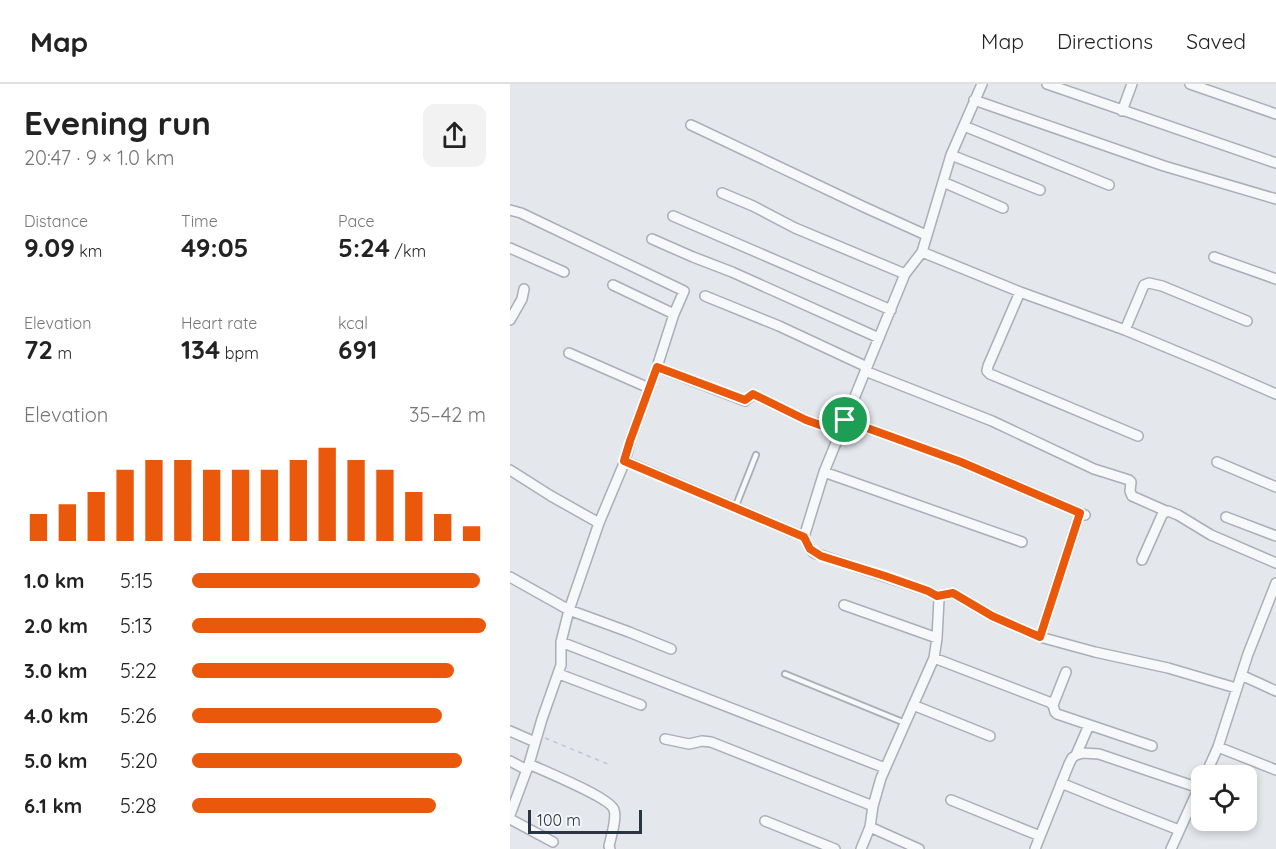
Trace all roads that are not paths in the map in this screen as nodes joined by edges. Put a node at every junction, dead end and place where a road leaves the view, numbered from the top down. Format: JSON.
{"nodes":[{"id":1,"x":981,"y":84,"type":"edge"},
{"id":2,"x":1047,"y":84,"type":"edge"},
{"id":3,"x":1132,"y":84,"type":"edge"},
{"id":4,"x":1190,"y":84,"type":"edge"},
{"id":5,"x":974,"y":100,"type":"junction"},
{"id":6,"x":1122,"y":111,"type":"junction"},
{"id":7,"x":1276,"y":114,"type":"edge"},
{"id":8,"x":691,"y":125,"type":"dead end"},
{"id":9,"x":964,"y":126,"type":"junction"},
{"id":10,"x":951,"y":155,"type":"junction"},
{"id":11,"x":1276,"y":163,"type":"edge"},
{"id":12,"x":943,"y":182,"type":"junction"},
{"id":13,"x":1109,"y":185,"type":"dead end"},
{"id":14,"x":1040,"y":190,"type":"dead end"},
{"id":15,"x":722,"y":193,"type":"dead end"},
{"id":16,"x":1276,"y":199,"type":"edge"},
{"id":17,"x":1003,"y":208,"type":"dead end"},
{"id":18,"x":510,"y":210,"type":"edge"},
{"id":19,"x":673,"y":216,"type":"dead end"},
{"id":20,"x":926,"y":235,"type":"junction"},
{"id":21,"x":652,"y":239,"type":"dead end"},
{"id":22,"x":510,"y":248,"type":"edge"},
{"id":23,"x":922,"y":252,"type":"junction"},
{"id":24,"x":1214,"y":257,"type":"dead end"},
{"id":25,"x":564,"y":272,"type":"dead end"},
{"id":26,"x":905,"y":274,"type":"junction"},
{"id":27,"x":1276,"y":279,"type":"edge"},
{"id":28,"x":613,"y":285,"type":"dead end"},
{"id":29,"x":524,"y":289,"type":"dead end"},
{"id":30,"x":1020,"y":292,"type":"junction"},
{"id":31,"x":705,"y":296,"type":"dead end"},
{"id":32,"x":891,"y":310,"type":"junction"},
{"id":33,"x":674,"y":314,"type":"junction"},
{"id":34,"x":510,"y":320,"type":"edge"},
{"id":35,"x":1247,"y":321,"type":"dead end"},
{"id":36,"x":1125,"y":330,"type":"junction"},
{"id":37,"x":879,"y":338,"type":"junction"},
{"id":38,"x":569,"y":353,"type":"dead end"},
{"id":39,"x":657,"y":367,"type":"junction"},
{"id":40,"x":866,"y":369,"type":"junction"},
{"id":41,"x":649,"y":388,"type":"junction"},
{"id":42,"x":1276,"y":394,"type":"edge"},
{"id":43,"x":845,"y":420,"type":"junction"},
{"id":44,"x":840,"y":432,"type":"junction"},
{"id":45,"x":1138,"y":436,"type":"dead end"},
{"id":46,"x":756,"y":455,"type":"dead end"},
{"id":47,"x":624,"y":461,"type":"junction"},
{"id":48,"x":1217,"y":462,"type":"dead end"},
{"id":49,"x":510,"y":470,"type":"edge"},
{"id":50,"x":824,"y":472,"type":"junction"},
{"id":51,"x":1276,"y":487,"type":"edge"},
{"id":52,"x":735,"y":508,"type":"junction"},
{"id":53,"x":1166,"y":511,"type":"junction"},
{"id":54,"x":1227,"y":517,"type":"dead end"},
{"id":55,"x":599,"y":523,"type":"junction"},
{"id":56,"x":1276,"y":536,"type":"edge"},
{"id":57,"x":804,"y":537,"type":"junction"},
{"id":58,"x":1022,"y":542,"type":"dead end"},
{"id":59,"x":1142,"y":560,"type":"dead end"},
{"id":60,"x":1276,"y":562,"type":"edge"},
{"id":61,"x":510,"y":577,"type":"edge"},
{"id":62,"x":1276,"y":583,"type":"edge"},
{"id":63,"x":937,"y":596,"type":"junction"},
{"id":64,"x":844,"y":605,"type":"dead end"},
{"id":65,"x":569,"y":610,"type":"junction"},
{"id":66,"x":1040,"y":637,"type":"junction"},
{"id":67,"x":937,"y":638,"type":"junction"},
{"id":68,"x":561,"y":642,"type":"junction"},
{"id":69,"x":671,"y":649,"type":"dead end"},
{"id":70,"x":934,"y":658,"type":"junction"},
{"id":71,"x":1066,"y":672,"type":"dead end"},
{"id":72,"x":559,"y":674,"type":"junction"},
{"id":73,"x":785,"y":674,"type":"dead end"},
{"id":74,"x":1241,"y":675,"type":"junction"},
{"id":75,"x":1236,"y":688,"type":"junction"},
{"id":76,"x":1276,"y":691,"type":"edge"},
{"id":77,"x":641,"y":705,"type":"dead end"},
{"id":78,"x":913,"y":705,"type":"junction"},
{"id":79,"x":1053,"y":705,"type":"junction"},
{"id":80,"x":905,"y":723,"type":"junction"},
{"id":81,"x":1089,"y":725,"type":"junction"},
{"id":82,"x":510,"y":731,"type":"edge"},
{"id":83,"x":990,"y":736,"type":"dead end"},
{"id":84,"x":665,"y":738,"type":"dead end"},
{"id":85,"x":536,"y":739,"type":"junction"},
{"id":86,"x":1152,"y":746,"type":"dead end"},
{"id":87,"x":1218,"y":747,"type":"junction"},
{"id":88,"x":1077,"y":755,"type":"junction"},
{"id":89,"x":510,"y":761,"type":"edge"},
{"id":90,"x":1210,"y":765,"type":"edge"},
{"id":91,"x":528,"y":767,"type":"junction"},
{"id":92,"x":885,"y":768,"type":"junction"},
{"id":93,"x":1276,"y":770,"type":"edge"},
{"id":94,"x":1061,"y":783,"type":"junction"},
{"id":95,"x":1191,"y":783,"type":"edge"},
{"id":96,"x":513,"y":800,"type":"edge"},
{"id":97,"x":951,"y":800,"type":"dead end"},
{"id":98,"x":1191,"y":805,"type":"edge"},
{"id":99,"x":873,"y":806,"type":"junction"},
{"id":100,"x":510,"y":815,"type":"edge"},
{"id":101,"x":510,"y":819,"type":"edge"},
{"id":102,"x":765,"y":821,"type":"dead end"},
{"id":103,"x":870,"y":827,"type":"junction"},
{"id":104,"x":1179,"y":830,"type":"junction"},
{"id":105,"x":1040,"y":836,"type":"junction"},
{"id":106,"x":553,"y":842,"type":"dead end"},
{"id":107,"x":610,"y":849,"type":"edge"},
{"id":108,"x":835,"y":849,"type":"edge"},
{"id":109,"x":861,"y":849,"type":"edge"},
{"id":110,"x":919,"y":849,"type":"edge"},
{"id":111,"x":1035,"y":849,"type":"edge"},
{"id":112,"x":1171,"y":849,"type":"edge"}],
"edges":[{"from":1,"to":5,"type":"street"},
{"from":2,"to":6,"type":"street"},
{"from":3,"to":6,"type":"street"},
{"from":4,"to":7,"type":"street"},
{"from":5,"to":9,"type":"street"},
{"from":5,"to":16,"type":"street"},
{"from":6,"to":11,"type":"street"},
{"from":8,"to":20,"type":"street"},
{"from":9,"to":10,"type":"street"},
{"from":9,"to":13,"type":"street"},
{"from":10,"to":12,"type":"street"},
{"from":10,"to":14,"type":"street"},
{"from":12,"to":17,"type":"street"},
{"from":12,"to":20,"type":"street"},
{"from":15,"to":26,"type":"street"},
{"from":18,"to":33,"type":"street"},
{"from":19,"to":32,"type":"street"},
{"from":20,"to":23,"type":"street"},
{"from":21,"to":37,"type":"street"},
{"from":22,"to":25,"type":"street"},
{"from":23,"to":26,"type":"street"},
{"from":23,"to":30,"type":"street"},
{"from":24,"to":27,"type":"street"},
{"from":26,"to":32,"type":"street"},
{"from":28,"to":33,"type":"street"},
{"from":29,"to":34,"type":"street"},
{"from":30,"to":36,"type":"street"},
{"from":30,"to":45,"type":"street"},
{"from":31,"to":40,"type":"street"},
{"from":32,"to":37,"type":"street"},
{"from":33,"to":39,"type":"street"},
{"from":35,"to":36,"type":"street"},
{"from":36,"to":42,"type":"street"},
{"from":37,"to":40,"type":"street"},
{"from":38,"to":41,"type":"street"},
{"from":39,"to":41,"type":"street"},
{"from":39,"to":44,"type":"street"},
{"from":40,"to":43,"type":"street"},
{"from":40,"to":53,"type":"street"},
{"from":41,"to":47,"type":"street"},
{"from":43,"to":44,"type":"street"},
{"from":43,"to":66,"type":"street"},
{"from":44,"to":50,"type":"street"},
{"from":46,"to":52,"type":"lane"},
{"from":47,"to":52,"type":"street"},
{"from":47,"to":55,"type":"street"},
{"from":48,"to":51,"type":"street"},
{"from":49,"to":55,"type":"street"},
{"from":50,"to":57,"type":"street"},
{"from":50,"to":58,"type":"street"},
{"from":52,"to":57,"type":"street"},
{"from":53,"to":59,"type":"street"},
{"from":53,"to":60,"type":"street"},
{"from":54,"to":56,"type":"street"},
{"from":55,"to":65,"type":"street"},
{"from":57,"to":63,"type":"street"},
{"from":61,"to":65,"type":"street"},
{"from":62,"to":74,"type":"street"},
{"from":63,"to":66,"type":"street"},
{"from":63,"to":67,"type":"street"},
{"from":64,"to":67,"type":"street"},
{"from":65,"to":68,"type":"street"},
{"from":65,"to":69,"type":"street"},
{"from":66,"to":75,"type":"street"},
{"from":67,"to":70,"type":"street"},
{"from":68,"to":72,"type":"street"},
{"from":68,"to":92,"type":"street"},
{"from":70,"to":78,"type":"street"},
{"from":70,"to":79,"type":"street"},
{"from":71,"to":79,"type":"street"},
{"from":72,"to":77,"type":"street"},
{"from":72,"to":85,"type":"street"},
{"from":73,"to":80,"type":"lane"},
{"from":74,"to":75,"type":"street"},
{"from":74,"to":76,"type":"street"},
{"from":75,"to":87,"type":"street"},
{"from":78,"to":80,"type":"street"},
{"from":78,"to":83,"type":"street"},
{"from":79,"to":81,"type":"street"},
{"from":80,"to":92,"type":"street"},
{"from":81,"to":86,"type":"street"},
{"from":81,"to":88,"type":"street"},
{"from":82,"to":85,"type":"street"},
{"from":84,"to":99,"type":"street"},
{"from":85,"to":91,"type":"street"},
{"from":87,"to":90,"type":"street"},
{"from":87,"to":93,"type":"street"},
{"from":88,"to":94,"type":"street"},
{"from":88,"to":95,"type":"street"},
{"from":89,"to":91,"type":"street"},
{"from":91,"to":96,"type":"street"},
{"from":91,"to":107,"type":"street"},
{"from":92,"to":99,"type":"street"},
{"from":94,"to":104,"type":"street"},
{"from":94,"to":105,"type":"street"},
{"from":96,"to":100,"type":"street"},
{"from":97,"to":105,"type":"street"},
{"from":98,"to":104,"type":"street"},
{"from":99,"to":103,"type":"street"},
{"from":101,"to":106,"type":"street"},
{"from":102,"to":108,"type":"street"},
{"from":103,"to":109,"type":"street"},
{"from":103,"to":110,"type":"street"},
{"from":104,"to":112,"type":"street"},
{"from":105,"to":111,"type":"street"}]}
